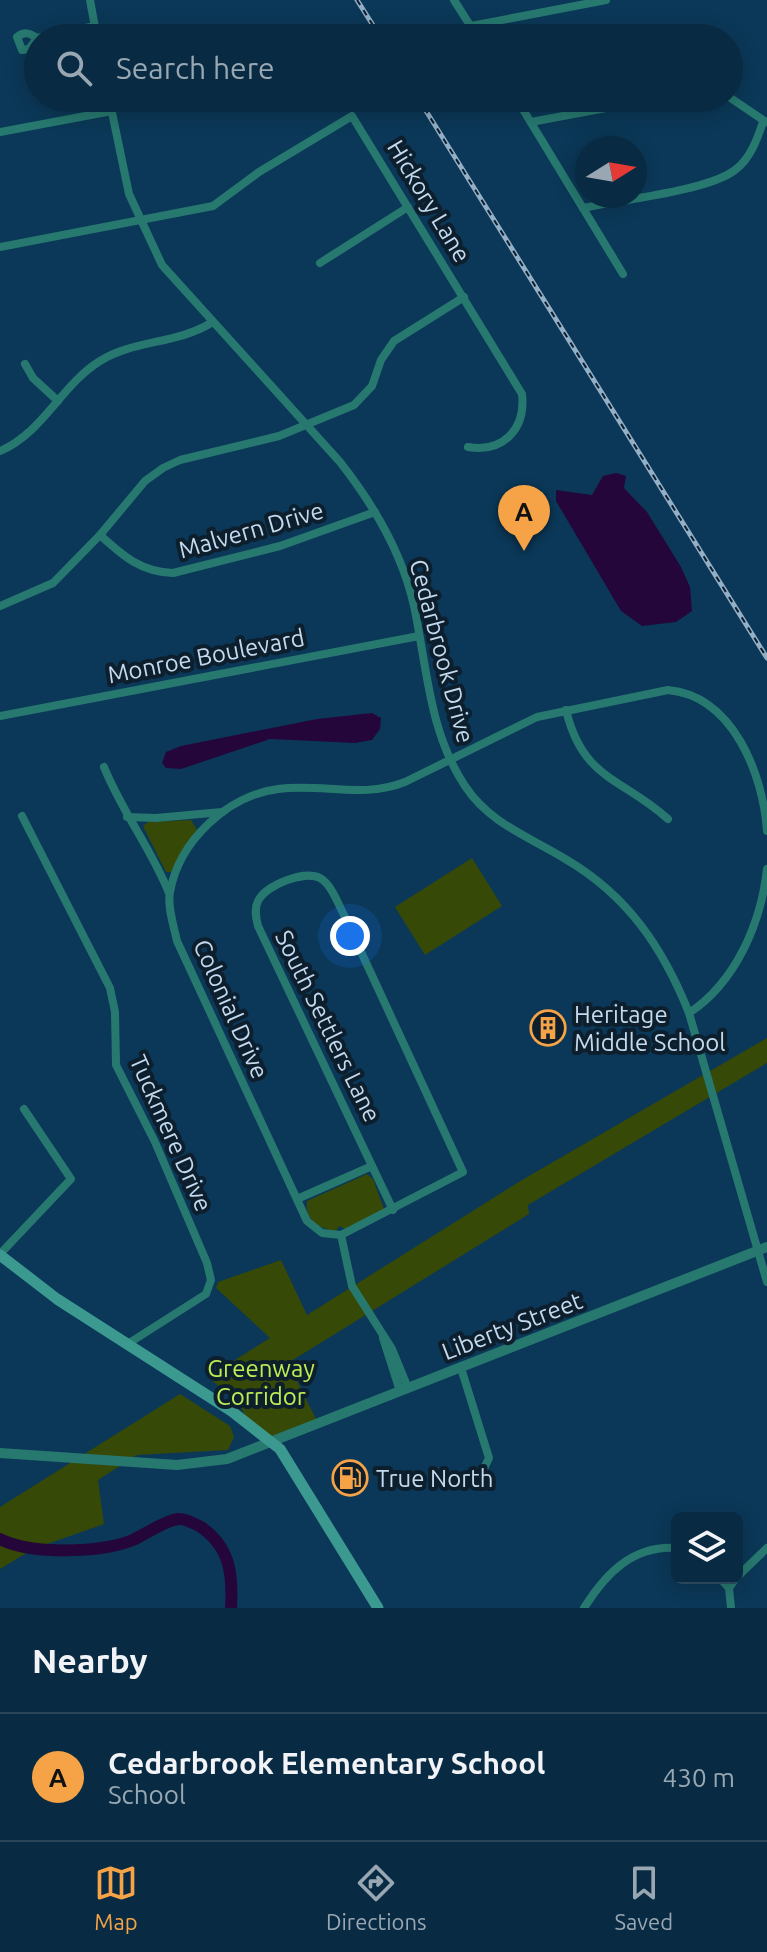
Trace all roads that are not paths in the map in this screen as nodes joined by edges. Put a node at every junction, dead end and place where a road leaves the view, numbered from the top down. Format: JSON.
{"nodes":[{"id":1,"x":90,"y":0,"type":"edge"},
{"id":2,"x":454,"y":0,"type":"edge"},
{"id":3,"x":606,"y":0,"type":"edge"},
{"id":4,"x":95,"y":24,"type":"edge"},
{"id":5,"x":470,"y":24,"type":"edge"},
{"id":6,"x":481,"y":24,"type":"edge"},
{"id":7,"x":743,"y":107,"type":"edge"},
{"id":8,"x":107,"y":112,"type":"edge"},
{"id":9,"x":112,"y":112,"type":"edge"},
{"id":10,"x":525,"y":112,"type":"edge"},
{"id":11,"x":584,"y":112,"type":"edge"},
{"id":12,"x":531,"y":122,"type":"junction"},
{"id":13,"x":765,"y":122,"type":"edge"},
{"id":14,"x":0,"y":132,"type":"edge"},
{"id":15,"x":575,"y":195,"type":"edge"},
{"id":16,"x":647,"y":195,"type":"edge"},
{"id":17,"x":408,"y":207,"type":"junction"},
{"id":18,"x":583,"y":208,"type":"edge"},
{"id":19,"x":139,"y":221,"type":"junction"},
{"id":20,"x":0,"y":247,"type":"edge"},
{"id":21,"x":320,"y":263,"type":"dead end"},
{"id":22,"x":623,"y":274,"type":"dead end"},
{"id":23,"x":464,"y":297,"type":"junction"},
{"id":24,"x":211,"y":323,"type":"junction"},
{"id":25,"x":25,"y":364,"type":"dead end"},
{"id":26,"x":58,"y":401,"type":"junction"},
{"id":27,"x":303,"y":425,"type":"junction"},
{"id":28,"x":468,"y":447,"type":"dead end"},
{"id":29,"x":0,"y":451,"type":"edge"},
{"id":30,"x":375,"y":512,"type":"junction"},
{"id":31,"x":100,"y":535,"type":"junction"},
{"id":32,"x":0,"y":606,"type":"edge"},
{"id":33,"x":419,"y":636,"type":"junction"},
{"id":34,"x":566,"y":710,"type":"junction"},
{"id":35,"x":0,"y":716,"type":"edge"},
{"id":36,"x":450,"y":760,"type":"junction"},
{"id":37,"x":104,"y":767,"type":"dead end"},
{"id":38,"x":222,"y":812,"type":"junction"},
{"id":39,"x":22,"y":816,"type":"dead end"},
{"id":40,"x":127,"y":817,"type":"junction"},
{"id":41,"x":668,"y":819,"type":"dead end"},
{"id":42,"x":767,"y":831,"type":"edge"},
{"id":43,"x":767,"y":869,"type":"edge"},
{"id":44,"x":169,"y":893,"type":"junction"},
{"id":45,"x":689,"y":1013,"type":"junction"},
{"id":46,"x":24,"y":1109,"type":"dead end"},
{"id":47,"x":372,"y":1166,"type":"junction"},
{"id":48,"x":297,"y":1199,"type":"junction"},
{"id":49,"x":393,"y":1210,"type":"junction"},
{"id":50,"x":341,"y":1235,"type":"junction"},
{"id":51,"x":762,"y":1249,"type":"edge"},
{"id":52,"x":0,"y":1254,"type":"edge"},
{"id":53,"x":767,"y":1282,"type":"edge"},
{"id":54,"x":126,"y":1345,"type":"junction"},
{"id":55,"x":461,"y":1368,"type":"junction"},
{"id":56,"x":404,"y":1389,"type":"junction"},
{"id":57,"x":272,"y":1442,"type":"junction"},
{"id":58,"x":0,"y":1453,"type":"edge"},
{"id":59,"x":478,"y":1481,"type":"dead end"},
{"id":60,"x":671,"y":1548,"type":"edge"},
{"id":61,"x":767,"y":1548,"type":"edge"},
{"id":62,"x":743,"y":1570,"type":"edge"},
{"id":63,"x":725,"y":1584,"type":"edge"},
{"id":64,"x":732,"y":1584,"type":"edge"},
{"id":65,"x":729,"y":1588,"type":"junction"},
{"id":66,"x":378,"y":1608,"type":"edge"},
{"id":67,"x":584,"y":1608,"type":"edge"},
{"id":68,"x":731,"y":1608,"type":"edge"}],
"edges":[{"from":1,"to":4,"type":"street"},
{"from":2,"to":5,"type":"street"},
{"from":3,"to":6,"type":"street"},
{"from":7,"to":13,"type":"street"},
{"from":8,"to":14,"type":"street"},
{"from":9,"to":19,"type":"street","name":"Cedarbrook Drive"},
{"from":10,"to":12,"type":"street"},
{"from":11,"to":12,"type":"street"},
{"from":12,"to":15,"type":"street"},
{"from":13,"to":16,"type":"street"},
{"from":17,"to":19,"type":"street","name":"Hickory Lane"},
{"from":17,"to":21,"type":"street"},
{"from":17,"to":23,"type":"street","name":"Hickory Lane"},
{"from":18,"to":22,"type":"street"},
{"from":19,"to":20,"type":"street"},
{"from":19,"to":24,"type":"street","name":"Cedarbrook Drive"},
{"from":23,"to":27,"type":"street"},
{"from":23,"to":28,"type":"street","name":"Hickory Lane"},
{"from":24,"to":26,"type":"street"},
{"from":24,"to":27,"type":"street","name":"Cedarbrook Drive"},
{"from":25,"to":26,"type":"street"},
{"from":26,"to":29,"type":"street"},
{"from":27,"to":30,"type":"street","name":"Cedarbrook Drive"},
{"from":27,"to":31,"type":"street"},
{"from":30,"to":31,"type":"street","name":"Malvern Drive"},
{"from":30,"to":33,"type":"street","name":"Cedarbrook Drive"},
{"from":31,"to":32,"type":"street"},
{"from":33,"to":35,"type":"street","name":"Monroe Boulevard"},
{"from":33,"to":36,"type":"street","name":"Cedarbrook Drive"},
{"from":34,"to":36,"type":"street"},
{"from":34,"to":41,"type":"street"},
{"from":34,"to":42,"type":"street"},
{"from":36,"to":38,"type":"street"},
{"from":36,"to":45,"type":"street","name":"Cedarbrook Drive"},
{"from":37,"to":40,"type":"street","name":"Colonial Drive"},
{"from":38,"to":40,"type":"street"},
{"from":38,"to":44,"type":"street"},
{"from":39,"to":54,"type":"street","name":"Tuckmere Drive"},
{"from":40,"to":44,"type":"street","name":"Colonial Drive"},
{"from":43,"to":45,"type":"street"},
{"from":44,"to":48,"type":"street","name":"Colonial Drive"},
{"from":45,"to":51,"type":"street","name":"Cedarbrook Drive"},
{"from":46,"to":52,"type":"street"},
{"from":47,"to":48,"type":"street"},
{"from":47,"to":49,"type":"street","name":"South Settlers Lane"},
{"from":47,"to":49,"type":"street","name":"South Settlers Lane"},
{"from":48,"to":50,"type":"street","name":"Colonial Drive"},
{"from":49,"to":50,"type":"street"},
{"from":50,"to":56,"type":"street"},
{"from":51,"to":53,"type":"street","name":"Cedarbrook Drive"},
{"from":51,"to":55,"type":"street","name":"Liberty Street"},
{"from":52,"to":54,"type":"main road"},
{"from":54,"to":57,"type":"main road"},
{"from":55,"to":56,"type":"street","name":"Liberty Street"},
{"from":55,"to":59,"type":"street"},
{"from":56,"to":57,"type":"street","name":"Liberty Street"},
{"from":57,"to":58,"type":"street","name":"Liberty Street"},
{"from":57,"to":66,"type":"main road"},
{"from":60,"to":67,"type":"street"},
{"from":61,"to":62,"type":"street"},
{"from":63,"to":65,"type":"street"},
{"from":64,"to":65,"type":"street"},
{"from":65,"to":68,"type":"street"}]}
